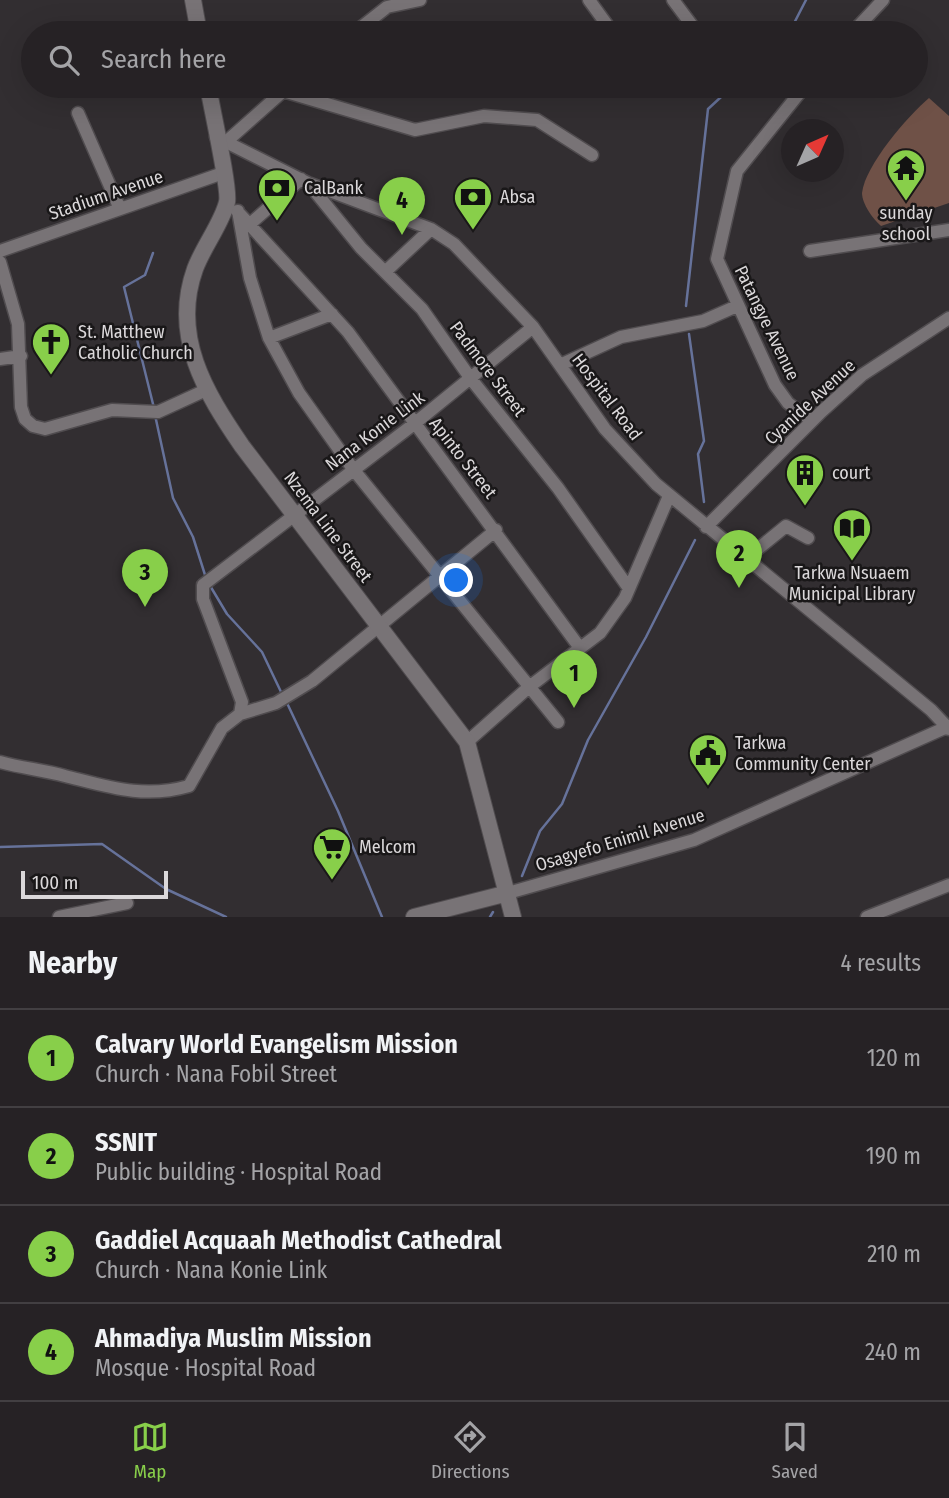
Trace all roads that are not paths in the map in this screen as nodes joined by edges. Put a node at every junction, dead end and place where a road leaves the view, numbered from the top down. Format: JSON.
{"nodes":[{"id":1,"x":192,"y":0,"type":"edge"},
{"id":2,"x":420,"y":0,"type":"edge"},
{"id":3,"x":589,"y":0,"type":"edge"},
{"id":4,"x":673,"y":0,"type":"edge"},
{"id":5,"x":883,"y":0,"type":"edge"},
{"id":6,"x":196,"y":21,"type":"edge"},
{"id":7,"x":369,"y":21,"type":"edge"},
{"id":8,"x":604,"y":21,"type":"edge"},
{"id":9,"x":689,"y":21,"type":"edge"},
{"id":10,"x":863,"y":21,"type":"edge"},
{"id":11,"x":211,"y":98,"type":"edge"},
{"id":12,"x":273,"y":98,"type":"edge"},
{"id":13,"x":317,"y":98,"type":"edge"},
{"id":14,"x":795,"y":98,"type":"edge"},
{"id":15,"x":78,"y":113,"type":"dead end"},
{"id":16,"x":221,"y":139,"type":"junction"},
{"id":17,"x":592,"y":155,"type":"dead end"},
{"id":18,"x":223,"y":173,"type":"junction"},
{"id":19,"x":305,"y":181,"type":"junction"},
{"id":20,"x":232,"y":206,"type":"junction"},
{"id":21,"x":120,"y":209,"type":"junction"},
{"id":22,"x":250,"y":224,"type":"junction"},
{"id":23,"x":431,"y":229,"type":"junction"},
{"id":24,"x":949,"y":230,"type":"edge"},
{"id":25,"x":0,"y":251,"type":"edge"},
{"id":26,"x":810,"y":251,"type":"dead end"},
{"id":27,"x":0,"y":262,"type":"edge"},
{"id":28,"x":385,"y":272,"type":"junction"},
{"id":29,"x":737,"y":306,"type":"junction"},
{"id":30,"x":332,"y":314,"type":"junction"},
{"id":31,"x":949,"y":318,"type":"edge"},
{"id":32,"x":533,"y":327,"type":"junction"},
{"id":33,"x":269,"y":338,"type":"junction"},
{"id":34,"x":21,"y":356,"type":"junction"},
{"id":35,"x":0,"y":359,"type":"edge"},
{"id":36,"x":560,"y":365,"type":"junction"},
{"id":37,"x":471,"y":379,"type":"junction"},
{"id":38,"x":206,"y":390,"type":"junction"},
{"id":39,"x":812,"y":421,"type":"junction"},
{"id":40,"x":414,"y":424,"type":"junction"},
{"id":41,"x":353,"y":469,"type":"junction"},
{"id":42,"x":669,"y":496,"type":"junction"},
{"id":43,"x":294,"y":514,"type":"junction"},
{"id":44,"x":706,"y":527,"type":"junction"},
{"id":45,"x":496,"y":530,"type":"junction"},
{"id":46,"x":808,"y":538,"type":"dead end"},
{"id":47,"x":748,"y":557,"type":"junction"},
{"id":48,"x":439,"y":577,"type":"junction"},
{"id":49,"x":628,"y":587,"type":"junction"},
{"id":50,"x":377,"y":625,"type":"junction"},
{"id":51,"x":580,"y":648,"type":"junction"},
{"id":52,"x":529,"y":687,"type":"junction"},
{"id":53,"x":240,"y":713,"type":"junction"},
{"id":54,"x":558,"y":722,"type":"dead end"},
{"id":55,"x":946,"y":722,"type":"edge"},
{"id":56,"x":467,"y":742,"type":"junction"},
{"id":57,"x":0,"y":762,"type":"edge"},
{"id":58,"x":949,"y":885,"type":"edge"},
{"id":59,"x":508,"y":893,"type":"junction"},
{"id":60,"x":127,"y":903,"type":"dead end"},
{"id":61,"x":59,"y":917,"type":"edge"},
{"id":62,"x":414,"y":917,"type":"edge"},
{"id":63,"x":513,"y":917,"type":"edge"},
{"id":64,"x":867,"y":917,"type":"edge"}],
"edges":[{"from":1,"to":6,"type":"street"},
{"from":2,"to":7,"type":"street"},
{"from":3,"to":8,"type":"street"},
{"from":4,"to":9,"type":"street"},
{"from":5,"to":10,"type":"street"},
{"from":11,"to":16,"type":"street"},
{"from":12,"to":16,"type":"street"},
{"from":13,"to":17,"type":"street"},
{"from":14,"to":29,"type":"street","name":"Patangye Avenue"},
{"from":15,"to":21,"type":"street"},
{"from":16,"to":18,"type":"street"},
{"from":16,"to":19,"type":"street","name":"Hospital Road"},
{"from":18,"to":20,"type":"street"},
{"from":18,"to":21,"type":"street","name":"Stadium Avenue"},
{"from":19,"to":22,"type":"street"},
{"from":19,"to":23,"type":"street","name":"Hospital Road"},
{"from":19,"to":28,"type":"street","name":"Padmore Street"},
{"from":20,"to":22,"type":"street","name":"Apinto Street"},
{"from":20,"to":33,"type":"street"},
{"from":20,"to":38,"type":"street","name":"Nzema Line Street"},
{"from":21,"to":25,"type":"street","name":"Stadium Avenue"},
{"from":22,"to":30,"type":"street","name":"Apinto Street"},
{"from":23,"to":28,"type":"street"},
{"from":23,"to":32,"type":"street","name":"Hospital Road"},
{"from":24,"to":26,"type":"street"},
{"from":27,"to":34,"type":"street"},
{"from":28,"to":37,"type":"street","name":"Padmore Street"},
{"from":29,"to":36,"type":"street"},
{"from":29,"to":39,"type":"street","name":"Patangye Avenue"},
{"from":30,"to":33,"type":"street"},
{"from":30,"to":40,"type":"street","name":"Apinto Street"},
{"from":31,"to":39,"type":"street","name":"Cyanide Avenue"},
{"from":32,"to":36,"type":"street","name":"Hospital Road"},
{"from":32,"to":37,"type":"street","name":"Nana Konie Link"},
{"from":33,"to":41,"type":"street"},
{"from":34,"to":35,"type":"street"},
{"from":34,"to":38,"type":"street"},
{"from":36,"to":42,"type":"street","name":"Hospital Road"},
{"from":37,"to":40,"type":"street","name":"Nana Konie Link"},
{"from":37,"to":49,"type":"street","name":"Padmore Street"},
{"from":38,"to":43,"type":"street","name":"Nzema Line Street"},
{"from":39,"to":44,"type":"street","name":"Cyanide Avenue"},
{"from":40,"to":41,"type":"street","name":"Nana Konie Link"},
{"from":40,"to":45,"type":"street","name":"Apinto Street"},
{"from":41,"to":43,"type":"street","name":"Nana Konie Link"},
{"from":41,"to":48,"type":"street"},
{"from":42,"to":44,"type":"street","name":"Hospital Road"},
{"from":42,"to":49,"type":"street"},
{"from":43,"to":50,"type":"street","name":"Nzema Line Street"},
{"from":43,"to":53,"type":"street","name":"Nana Konie Link"},
{"from":44,"to":47,"type":"street","name":"Hospital Road"},
{"from":45,"to":48,"type":"street"},
{"from":45,"to":51,"type":"street","name":"Apinto Street"},
{"from":46,"to":47,"type":"street"},
{"from":47,"to":55,"type":"street","name":"Hospital Road"},
{"from":48,"to":50,"type":"street"},
{"from":48,"to":52,"type":"street"},
{"from":49,"to":51,"type":"street"},
{"from":50,"to":53,"type":"street"},
{"from":50,"to":56,"type":"street","name":"Nzema Line Street"},
{"from":51,"to":52,"type":"street"},
{"from":52,"to":54,"type":"street"},
{"from":52,"to":56,"type":"street"},
{"from":53,"to":57,"type":"street"},
{"from":55,"to":59,"type":"street","name":"Osagyefo Enimil Avenue"},
{"from":56,"to":59,"type":"street","name":"Nzema Line Street"},
{"from":58,"to":64,"type":"street"},
{"from":59,"to":62,"type":"street","name":"Osagyefo Enimil Avenue"},
{"from":59,"to":63,"type":"street","name":"Nzema Line Street"},
{"from":60,"to":61,"type":"street"}]}
